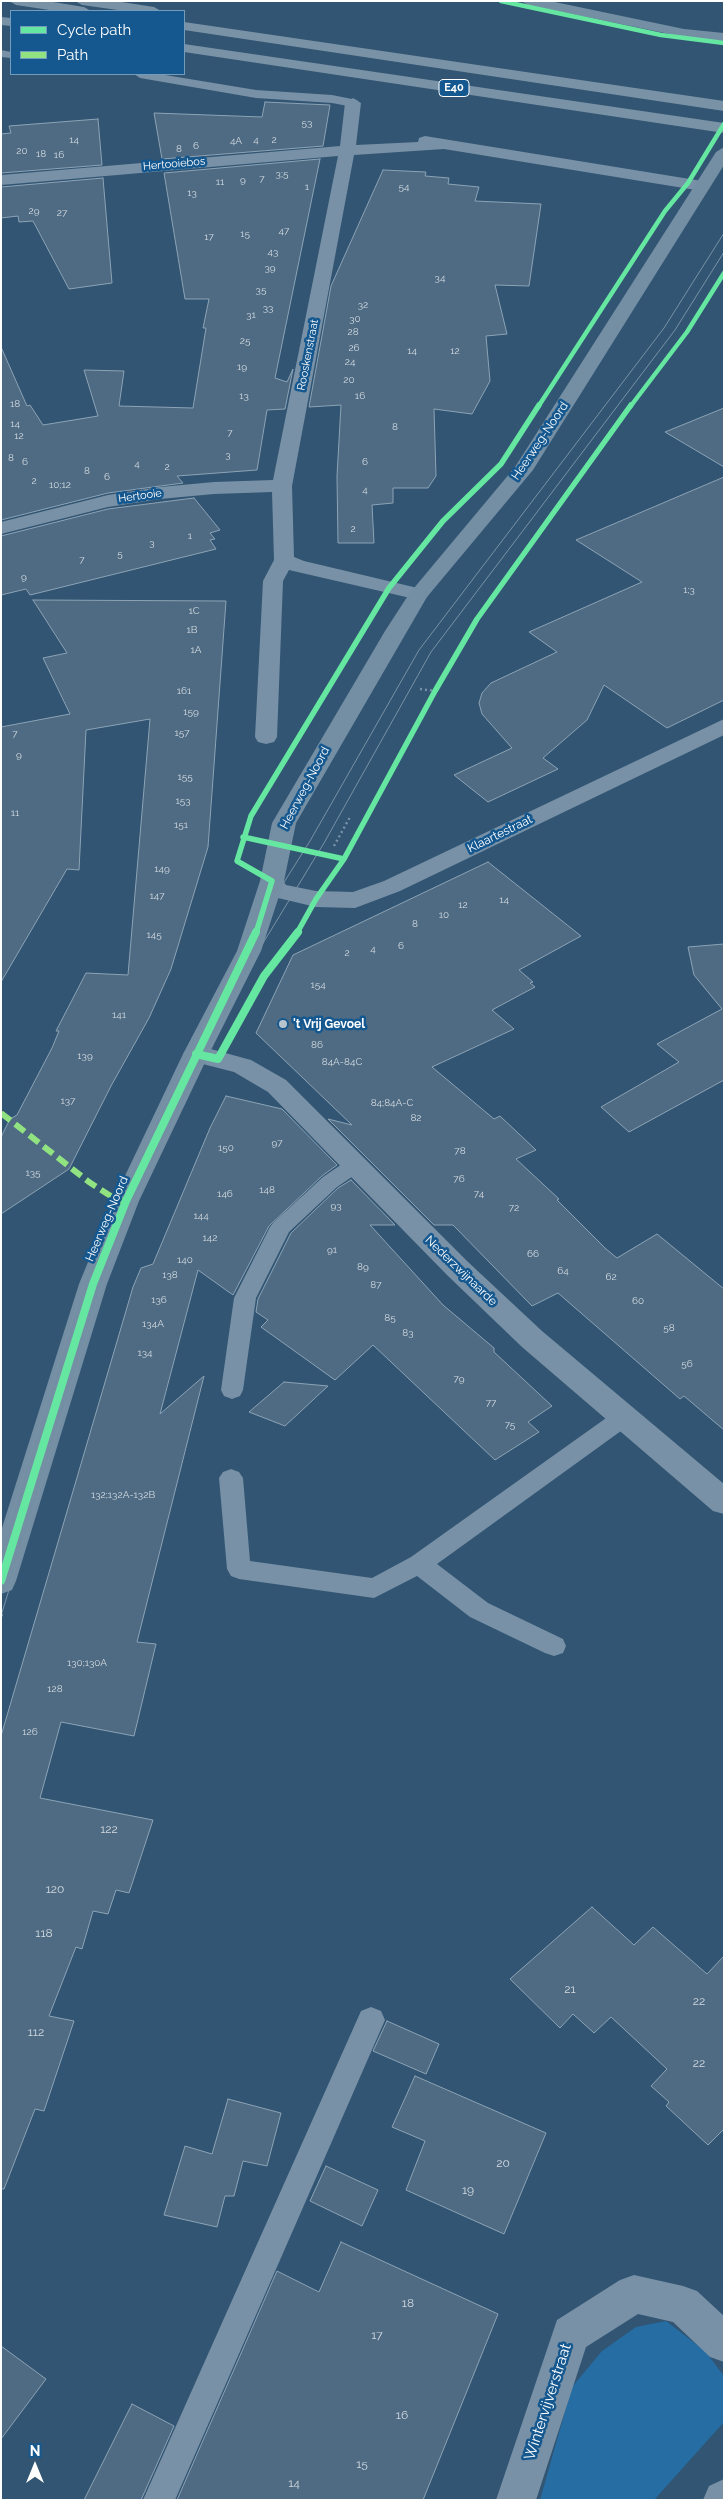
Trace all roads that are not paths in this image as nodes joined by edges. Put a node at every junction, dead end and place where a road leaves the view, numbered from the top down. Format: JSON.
{"nodes":[{"id":1,"x":16,"y":1,"type":"edge"},
{"id":2,"x":82,"y":1,"type":"edge"},
{"id":3,"x":528,"y":1,"type":"edge"},
{"id":4,"x":77,"y":10,"type":"edge"},
{"id":5,"x":147,"y":10,"type":"edge"},
{"id":6,"x":185,"y":16,"type":"edge"},
{"id":7,"x":185,"y":26,"type":"edge"},
{"id":8,"x":724,"y":37,"type":"edge"},
{"id":9,"x":185,"y":48,"type":"edge"},
{"id":10,"x":146,"y":75,"type":"edge"},
{"id":11,"x":724,"y":93,"type":"edge"},
{"id":12,"x":353,"y":104,"type":"joint"},
{"id":13,"x":724,"y":106,"type":"edge"},
{"id":14,"x":724,"y":128,"type":"edge"},
{"id":15,"x":351,"y":130,"type":"junction"},
{"id":16,"x":441,"y":145,"type":"junction"},
{"id":17,"x":347,"y":152,"type":"junction"},
{"id":18,"x":721,"y":156,"type":"edge"},
{"id":19,"x":1,"y":180,"type":"edge"},
{"id":20,"x":702,"y":186,"type":"junction"},
{"id":21,"x":282,"y":486,"type":"junction"},
{"id":22,"x":3,"y":525,"type":"edge"},
{"id":23,"x":284,"y":560,"type":"junction"},
{"id":24,"x":419,"y":594,"type":"junction"},
{"id":25,"x":724,"y":726,"type":"edge"},
{"id":26,"x":266,"y":737,"type":"dead end"},
{"id":27,"x":272,"y":880,"type":"junction"},
{"id":28,"x":196,"y":1054,"type":"junction"},
{"id":29,"x":356,"y":1165,"type":"junction"},
{"id":30,"x":232,"y":1390,"type":"dead end"},
{"id":31,"x":624,"y":1417,"type":"junction"},
{"id":32,"x":231,"y":1478,"type":"dead end"},
{"id":33,"x":724,"y":1502,"type":"edge"},
{"id":34,"x":419,"y":1564,"type":"junction"},
{"id":35,"x":1,"y":1581,"type":"edge"},
{"id":36,"x":554,"y":1646,"type":"dead end"},
{"id":37,"x":371,"y":2020,"type":"dead end"},
{"id":38,"x":724,"y":2343,"type":"edge"},
{"id":39,"x":158,"y":2500,"type":"edge"},
{"id":40,"x":516,"y":2500,"type":"edge"}],
"edges":[{"from":1,"to":4,"type":"highway"},
{"from":2,"to":5,"type":"highway"},
{"from":3,"to":8,"type":"street"},
{"from":6,"to":11,"type":"highway"},
{"from":7,"to":13,"type":"highway","number":"E40"},
{"from":9,"to":14,"type":"highway","number":"E40"},
{"from":10,"to":12,"type":"lane"},
{"from":12,"to":15,"type":"street","name":"Rooskenstraat"},
{"from":15,"to":16,"type":"street"},
{"from":15,"to":17,"type":"street","name":"Rooskenstraat"},
{"from":16,"to":17,"type":"street"},
{"from":16,"to":20,"type":"street"},
{"from":17,"to":19,"type":"street","name":"Hertooiebos"},
{"from":17,"to":21,"type":"street","name":"Rooskenstraat"},
{"from":18,"to":20,"type":"street","name":"Heerweg-Noord"},
{"from":20,"to":24,"type":"street","name":"Heerweg-Noord"},
{"from":21,"to":22,"type":"street","name":"Hertooie"},
{"from":21,"to":23,"type":"street","name":"Rooskenstraat"},
{"from":23,"to":24,"type":"street"},
{"from":23,"to":26,"type":"street","name":"Rooskenstraat"},
{"from":24,"to":27,"type":"street","name":"Heerweg-Noord"},
{"from":25,"to":27,"type":"street","name":"Klaartestraat"},
{"from":27,"to":28,"type":"street","name":"Heerweg-Noord"},
{"from":28,"to":29,"type":"street","name":"Nederzwijnaarde"},
{"from":28,"to":35,"type":"street","name":"Heerweg-Noord"},
{"from":29,"to":30,"type":"lane"},
{"from":29,"to":31,"type":"street","name":"Nederzwijnaarde"},
{"from":31,"to":33,"type":"street","name":"Nederzwijnaarde"},
{"from":31,"to":34,"type":"lane"},
{"from":32,"to":34,"type":"lane"},
{"from":34,"to":36,"type":"lane"},
{"from":37,"to":39,"type":"lane"},
{"from":38,"to":40,"type":"street","name":"Wintervijverstraat"}]}
